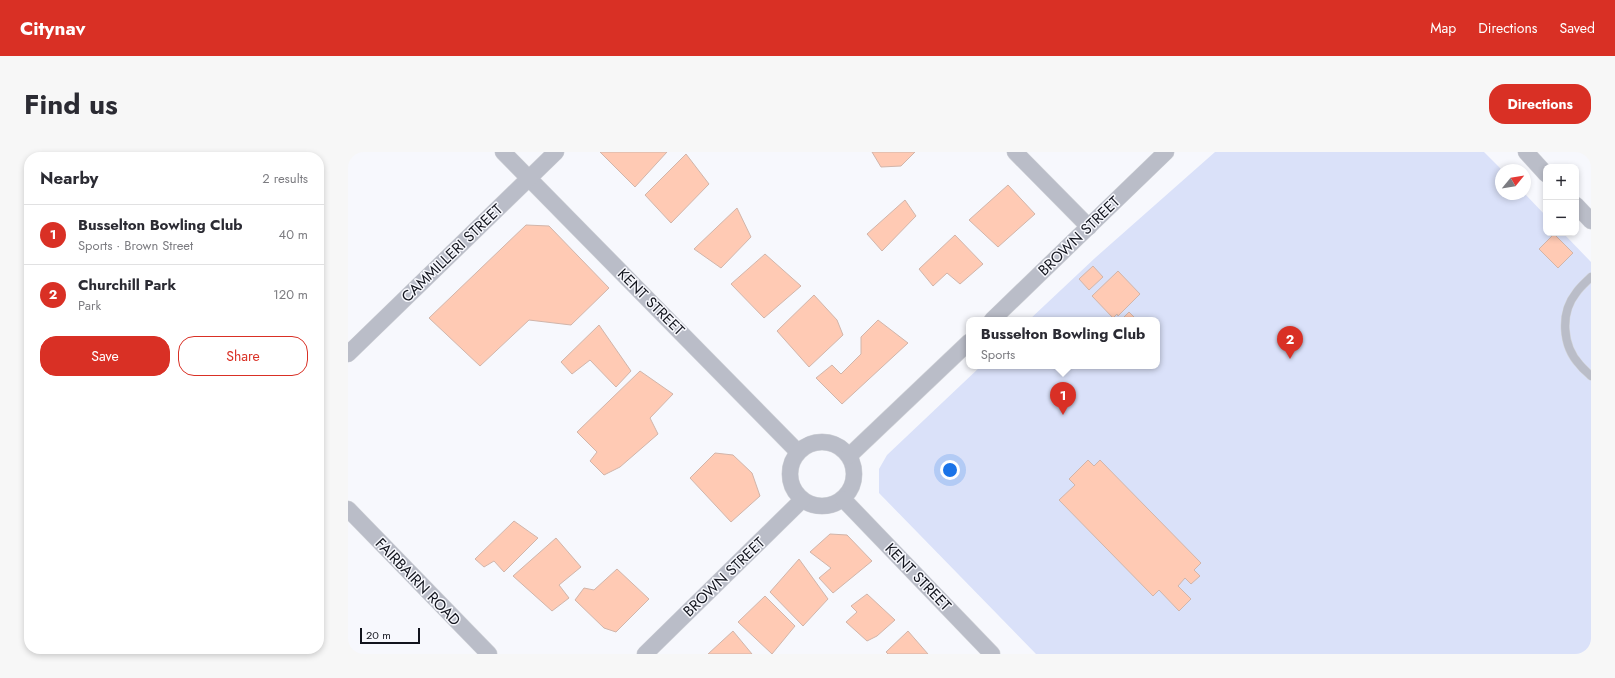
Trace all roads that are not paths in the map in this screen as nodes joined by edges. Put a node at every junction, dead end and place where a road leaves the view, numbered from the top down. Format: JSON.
{"nodes":[{"id":1,"x":503,"y":152,"type":"edge"},
{"id":2,"x":556,"y":152,"type":"edge"},
{"id":3,"x":1015,"y":152,"type":"edge"},
{"id":4,"x":1166,"y":152,"type":"edge"},
{"id":5,"x":1526,"y":152,"type":"edge"},
{"id":6,"x":1543,"y":171,"type":"edge"},
{"id":7,"x":528,"y":179,"type":"junction"},
{"id":8,"x":1579,"y":208,"type":"edge"},
{"id":9,"x":1591,"y":221,"type":"edge"},
{"id":10,"x":1089,"y":227,"type":"junction"},
{"id":11,"x":1591,"y":277,"type":"edge"},
{"id":12,"x":995,"y":317,"type":"edge"},
{"id":13,"x":966,"y":345,"type":"edge"},
{"id":14,"x":348,"y":354,"type":"edge"},
{"id":15,"x":1591,"y":376,"type":"edge"},
{"id":16,"x":798,"y":452,"type":"junction"},
{"id":17,"x":849,"y":456,"type":"junction"},
{"id":18,"x":843,"y":499,"type":"junction"},
{"id":19,"x":802,"y":500,"type":"junction"},
{"id":20,"x":348,"y":509,"type":"edge"},
{"id":21,"x":489,"y":654,"type":"edge"},
{"id":22,"x":645,"y":654,"type":"edge"},
{"id":23,"x":992,"y":654,"type":"edge"}],
"edges":[{"from":1,"to":7,"type":"street","name":"KENT STREET"},
{"from":2,"to":7,"type":"street","name":"CAMMILLERI STREET"},
{"from":3,"to":10,"type":"street"},
{"from":4,"to":10,"type":"street","name":"BROWN STREET"},
{"from":5,"to":6,"type":"street"},
{"from":7,"to":14,"type":"street","name":"CAMMILLERI STREET"},
{"from":7,"to":16,"type":"street","name":"KENT STREET"},
{"from":8,"to":9,"type":"street"},
{"from":10,"to":12,"type":"street","name":"BROWN STREET"},
{"from":11,"to":15,"type":"lane"},
{"from":13,"to":17,"type":"street"},
{"from":16,"to":17,"type":"street"},
{"from":16,"to":19,"type":"street"},
{"from":17,"to":18,"type":"street"},
{"from":18,"to":19,"type":"street"},
{"from":18,"to":23,"type":"street","name":"KENT STREET"},
{"from":19,"to":22,"type":"street","name":"BROWN STREET"},
{"from":20,"to":21,"type":"street","name":"FAIRBAIRN ROAD"}]}
